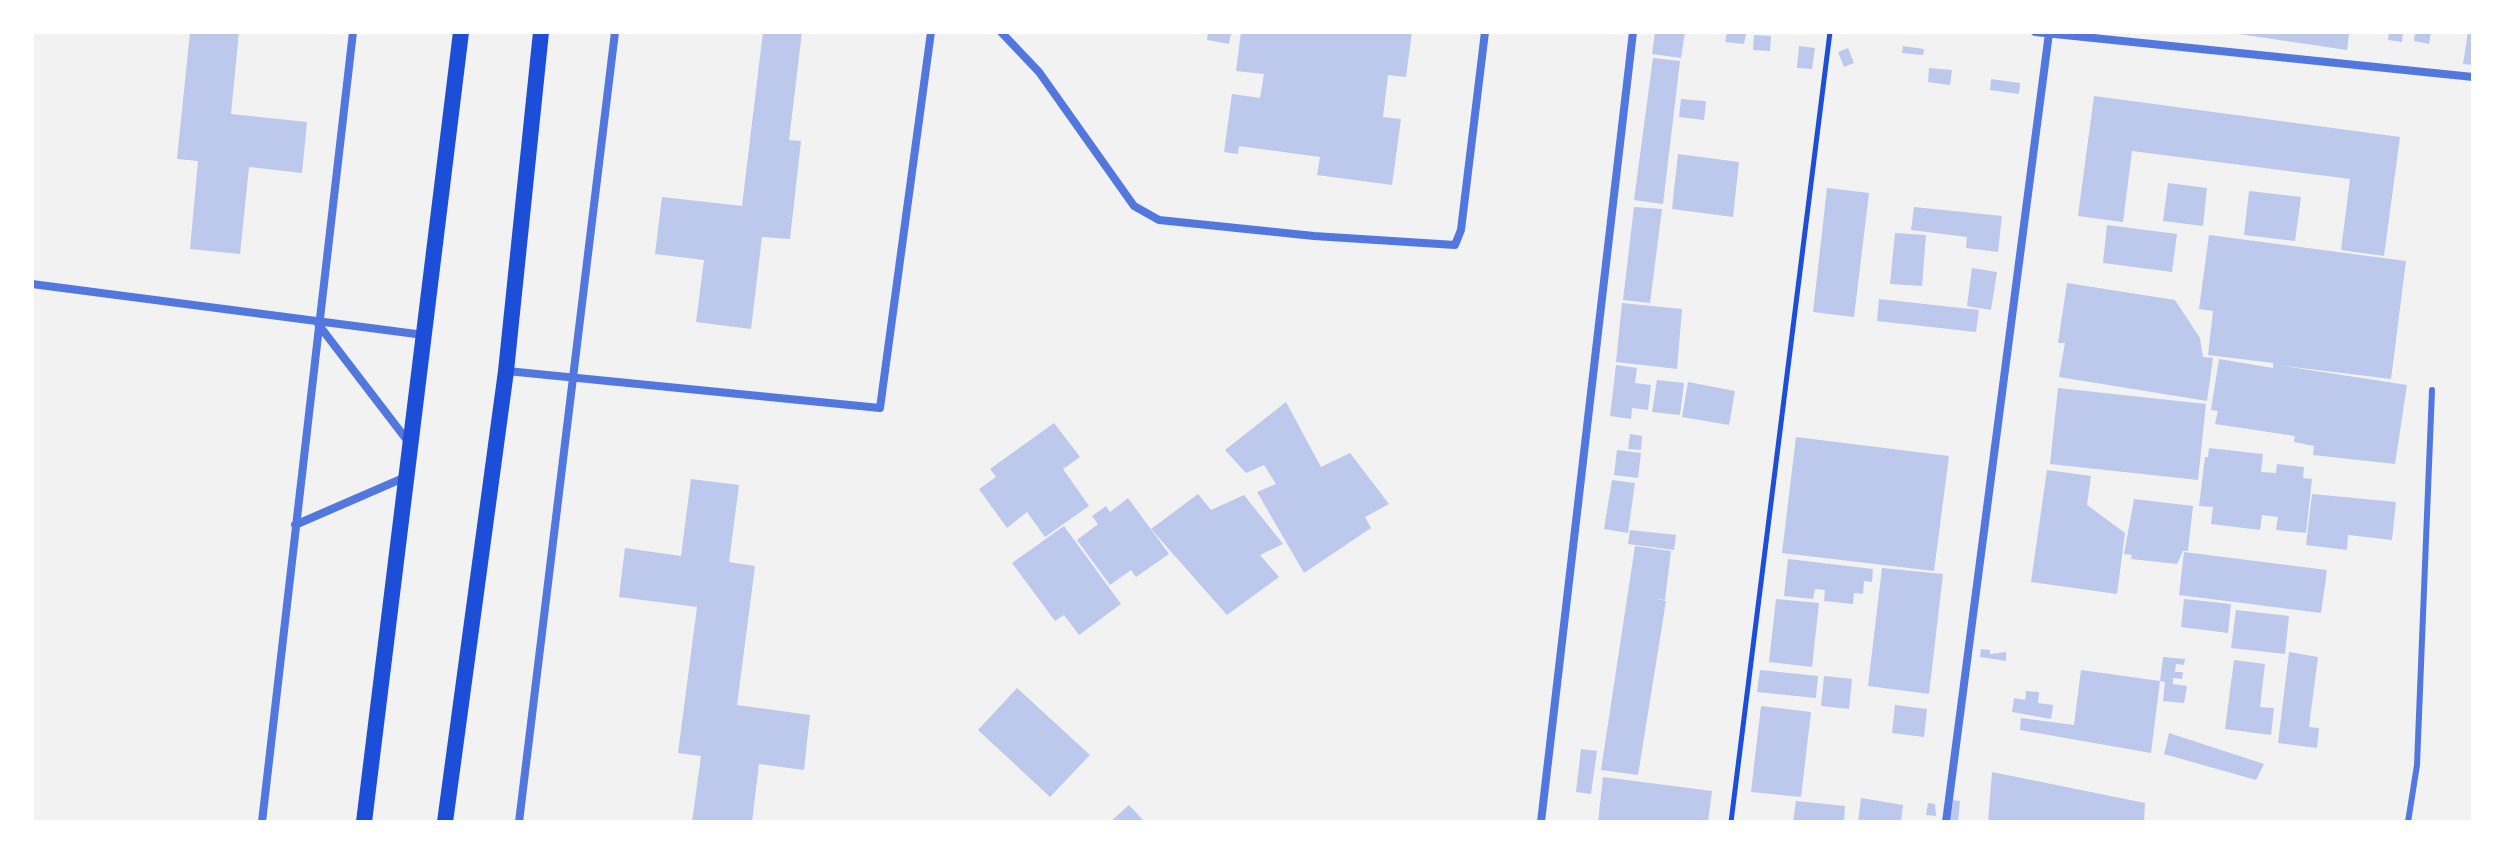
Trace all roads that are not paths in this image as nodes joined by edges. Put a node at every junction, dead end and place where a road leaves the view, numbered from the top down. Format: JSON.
{"nodes":[{"id":1,"x":353,"y":32,"type":"edge"},
{"id":2,"x":461,"y":32,"type":"edge"},
{"id":3,"x":541,"y":32,"type":"edge"},
{"id":4,"x":615,"y":32,"type":"edge"},
{"id":5,"x":931,"y":32,"type":"edge"},
{"id":6,"x":1001,"y":32,"type":"edge"},
{"id":7,"x":1485,"y":32,"type":"edge"},
{"id":8,"x":1633,"y":32,"type":"edge"},
{"id":9,"x":2035,"y":32,"type":"edge"},
{"id":10,"x":2049,"y":33,"type":"edge"},
{"id":11,"x":2473,"y":77,"type":"edge"},
{"id":12,"x":32,"y":284,"type":"edge"},
{"id":13,"x":318,"y":324,"type":"junction"},
{"id":14,"x":426,"y":335,"type":"junction"},
{"id":15,"x":506,"y":371,"type":"junction"},
{"id":16,"x":575,"y":377,"type":"junction"},
{"id":17,"x":2432,"y":390,"type":"dead end"},
{"id":18,"x":412,"y":446,"type":"junction"},
{"id":19,"x":408,"y":476,"type":"junction"},
{"id":20,"x":295,"y":525,"type":"junction"},
{"id":21,"x":262,"y":822,"type":"edge"},
{"id":22,"x":364,"y":822,"type":"edge"},
{"id":23,"x":445,"y":822,"type":"edge"},
{"id":24,"x":519,"y":822,"type":"edge"},
{"id":25,"x":1541,"y":822,"type":"edge"},
{"id":26,"x":1946,"y":822,"type":"edge"},
{"id":27,"x":2408,"y":822,"type":"edge"}],
"edges":[{"from":1,"to":13,"type":"street"},
{"from":2,"to":14,"type":"main road"},
{"from":3,"to":15,"type":"main road"},
{"from":4,"to":16,"type":"street"},
{"from":5,"to":16,"type":"street"},
{"from":6,"to":7,"type":"street"},
{"from":8,"to":25,"type":"street"},
{"from":9,"to":10,"type":"street"},
{"from":10,"to":11,"type":"street"},
{"from":10,"to":26,"type":"street"},
{"from":12,"to":13,"type":"street"},
{"from":13,"to":14,"type":"street"},
{"from":13,"to":18,"type":"street"},
{"from":13,"to":20,"type":"street"},
{"from":14,"to":18,"type":"main road"},
{"from":15,"to":16,"type":"street"},
{"from":15,"to":23,"type":"main road"},
{"from":16,"to":24,"type":"street"},
{"from":17,"to":27,"type":"lane"},
{"from":18,"to":19,"type":"main road"},
{"from":19,"to":20,"type":"street"},
{"from":19,"to":22,"type":"main road"},
{"from":20,"to":21,"type":"street"}]}
